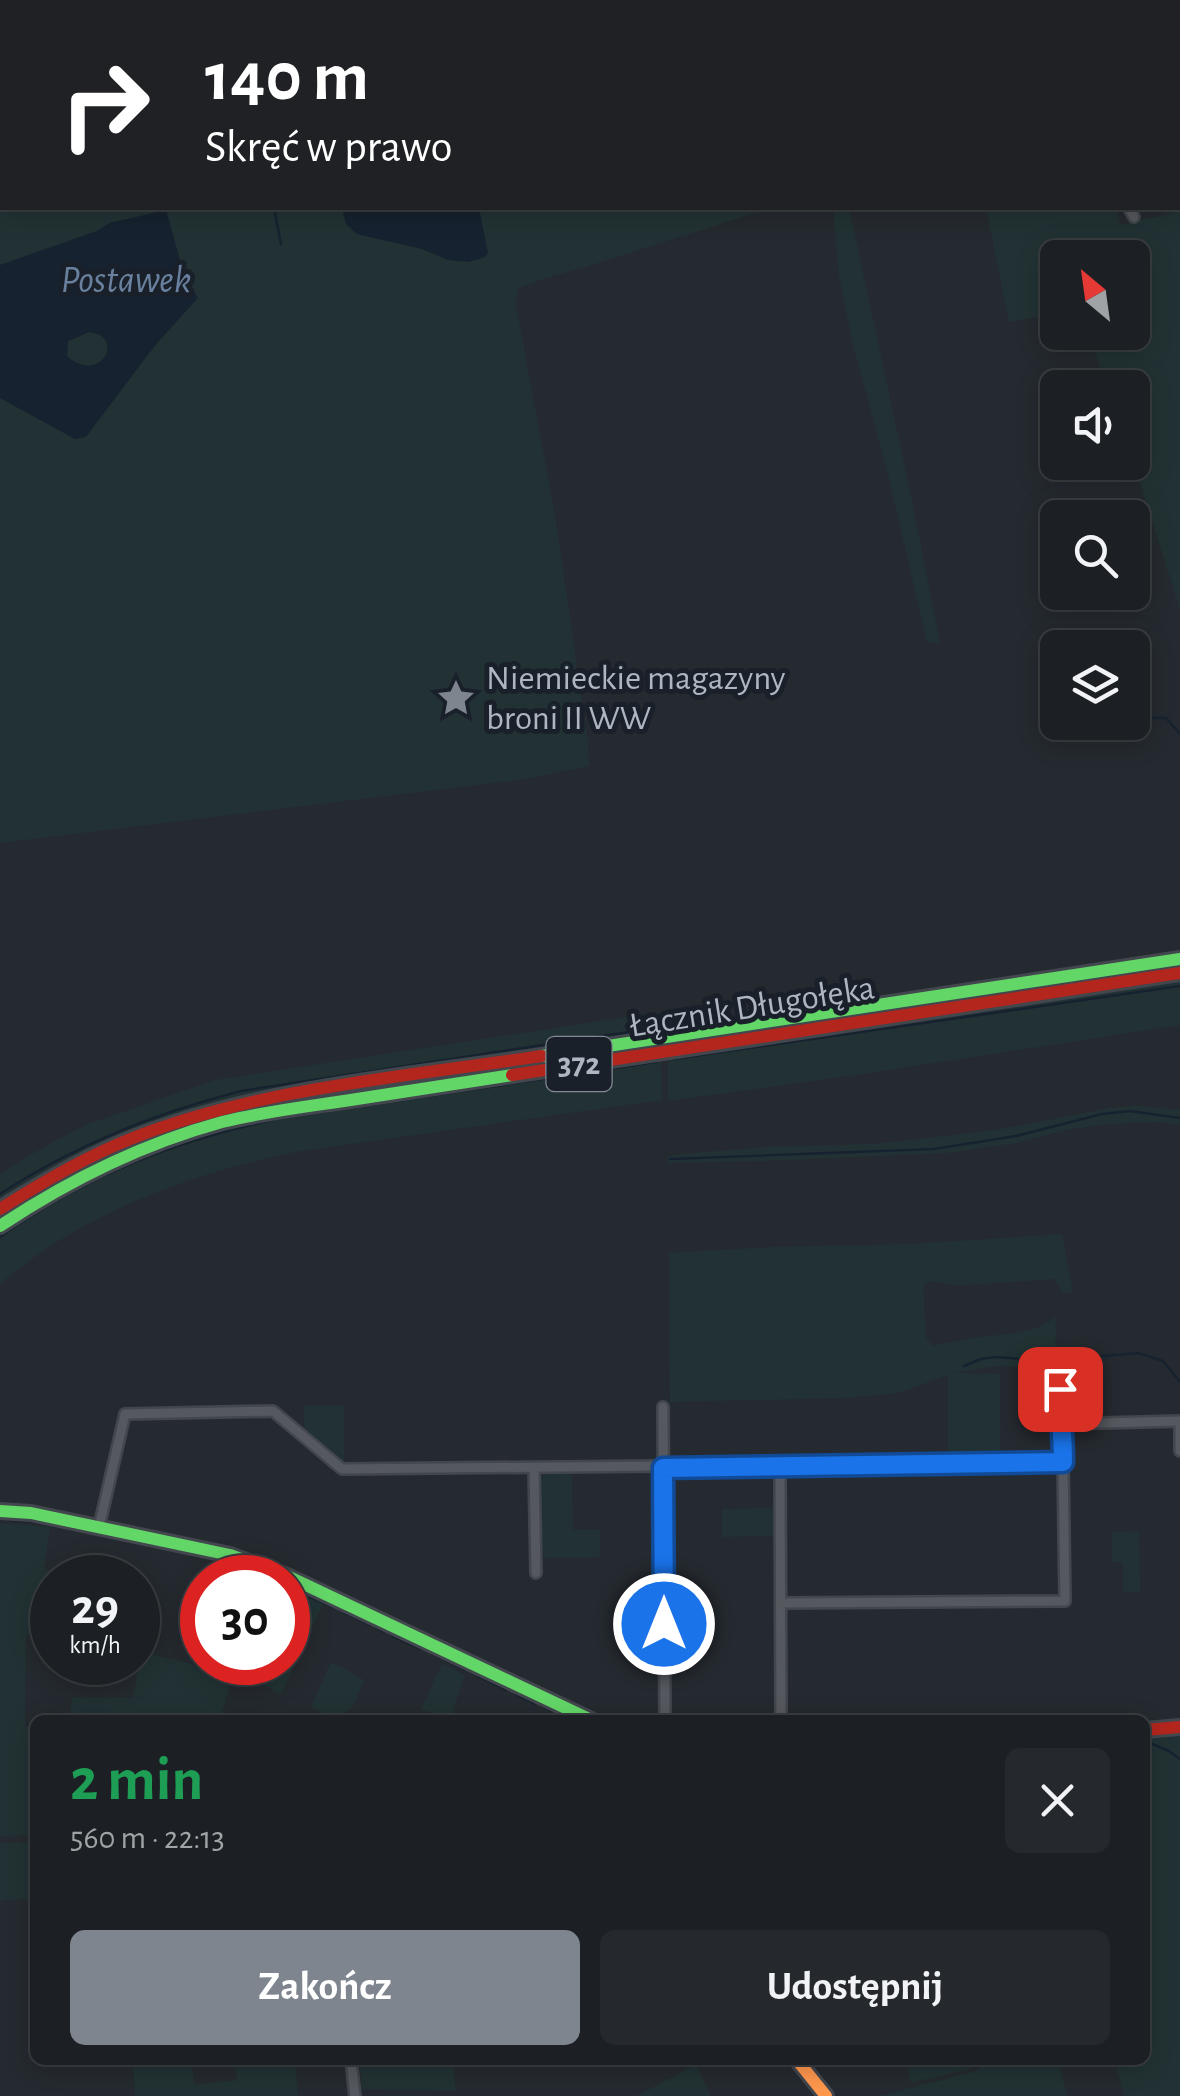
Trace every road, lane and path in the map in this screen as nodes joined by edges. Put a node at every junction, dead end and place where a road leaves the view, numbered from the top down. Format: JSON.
{"nodes":[{"id":1,"x":1180,"y":959,"type":"edge"},
{"id":2,"x":1180,"y":973,"type":"edge"},
{"id":3,"x":0,"y":1209,"type":"edge"},
{"id":4,"x":0,"y":1226,"type":"edge"},
{"id":5,"x":1060,"y":1389,"type":"dead end"},
{"id":6,"x":663,"y":1407,"type":"dead end"},
{"id":7,"x":1063,"y":1424,"type":"junction"},
{"id":8,"x":1180,"y":1451,"type":"edge"},
{"id":9,"x":1063,"y":1462,"type":"junction"},
{"id":10,"x":780,"y":1465,"type":"junction"},
{"id":11,"x":663,"y":1468,"type":"junction"},
{"id":12,"x":534,"y":1469,"type":"junction"},
{"id":13,"x":0,"y":1512,"type":"edge"},
{"id":14,"x":99,"y":1527,"type":"junction"},
{"id":15,"x":536,"y":1573,"type":"dead end"},
{"id":16,"x":781,"y":1603,"type":"junction"},
{"id":17,"x":580,"y":1715,"type":"edge"},
{"id":18,"x":665,"y":1715,"type":"edge"},
{"id":19,"x":781,"y":1715,"type":"edge"},
{"id":20,"x":1180,"y":1727,"type":"edge"},
{"id":21,"x":1150,"y":1730,"type":"edge"},
{"id":22,"x":352,"y":2065,"type":"edge"},
{"id":23,"x":801,"y":2065,"type":"edge"},
{"id":24,"x":355,"y":2096,"type":"edge"},
{"id":25,"x":826,"y":2096,"type":"edge"}],
"edges":[{"from":1,"to":3,"type":"main road","name":"Łącznik Długołęka","number":"372"},
{"from":2,"to":4,"type":"main road","name":"Łącznik Długołęka","number":"372"},
{"from":5,"to":7,"type":"street"},
{"from":6,"to":11,"type":"street"},
{"from":7,"to":8,"type":"street"},
{"from":7,"to":9,"type":"street"},
{"from":9,"to":10,"type":"street"},
{"from":9,"to":16,"type":"street"},
{"from":10,"to":11,"type":"street"},
{"from":10,"to":16,"type":"street"},
{"from":11,"to":12,"type":"street"},
{"from":11,"to":18,"type":"street"},
{"from":12,"to":14,"type":"street"},
{"from":12,"to":15,"type":"street"},
{"from":13,"to":14,"type":"main road"},
{"from":14,"to":17,"type":"main road"},
{"from":16,"to":19,"type":"street"},
{"from":20,"to":21,"type":"main road"},
{"from":22,"to":24,"type":"street"},
{"from":23,"to":25,"type":"main road"}]}
